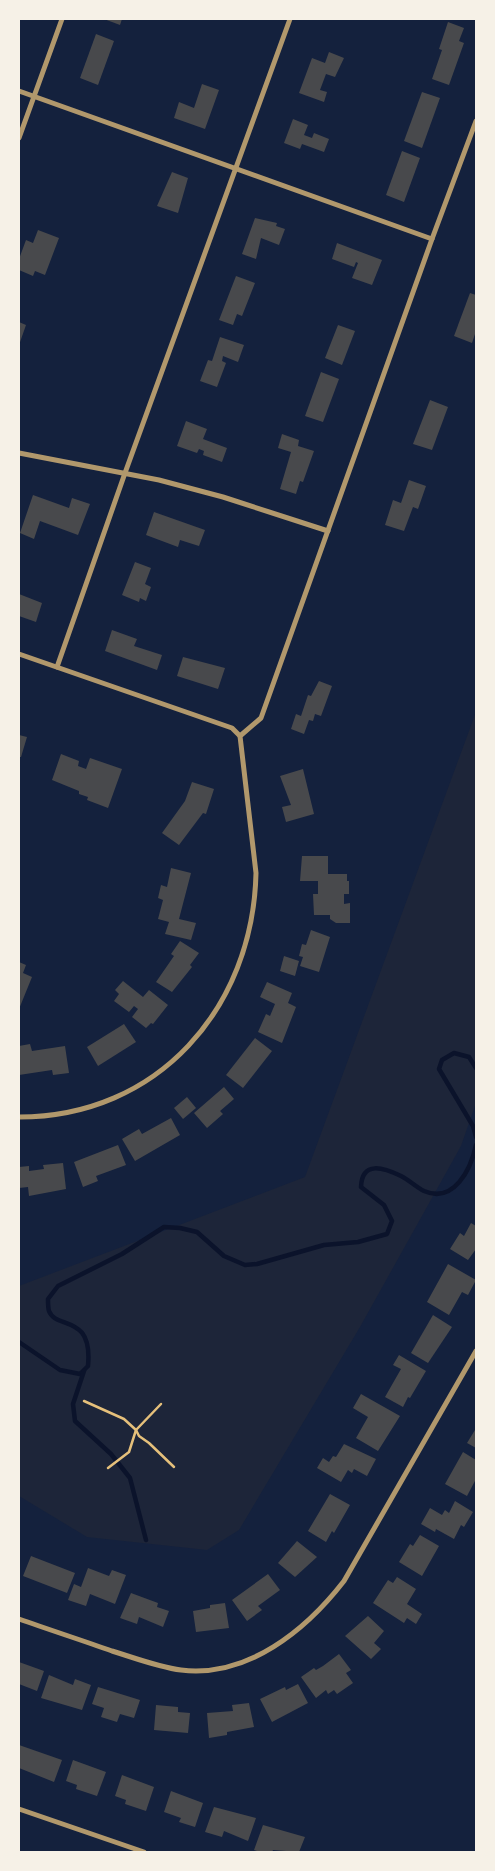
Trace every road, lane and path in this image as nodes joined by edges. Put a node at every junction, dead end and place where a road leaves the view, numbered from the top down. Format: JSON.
{"nodes":[{"id":1,"x":62,"y":19,"type":"edge"},
{"id":2,"x":290,"y":19,"type":"edge"},
{"id":3,"x":19,"y":91,"type":"edge"},
{"id":4,"x":34,"y":96,"type":"junction"},
{"id":5,"x":476,"y":122,"type":"edge"},
{"id":6,"x":19,"y":138,"type":"edge"},
{"id":7,"x":234,"y":168,"type":"junction"},
{"id":8,"x":432,"y":239,"type":"junction"},
{"id":9,"x":19,"y":453,"type":"edge"},
{"id":10,"x":125,"y":473,"type":"junction"},
{"id":11,"x":328,"y":531,"type":"junction"},
{"id":12,"x":19,"y":654,"type":"edge"},
{"id":13,"x":57,"y":668,"type":"junction"},
{"id":14,"x":240,"y":736,"type":"junction"},
{"id":15,"x":19,"y":1117,"type":"edge"},
{"id":16,"x":476,"y":1351,"type":"edge"},
{"id":17,"x":84,"y":1401,"type":"dead end"},
{"id":18,"x":161,"y":1404,"type":"dead end"},
{"id":19,"x":136,"y":1430,"type":"junction"},
{"id":20,"x":174,"y":1467,"type":"dead end"},
{"id":21,"x":108,"y":1468,"type":"dead end"},
{"id":22,"x":19,"y":1619,"type":"edge"},
{"id":23,"x":19,"y":1809,"type":"edge"},
{"id":24,"x":144,"y":1852,"type":"edge"}],
"edges":[{"from":1,"to":4,"type":"street"},
{"from":2,"to":7,"type":"street"},
{"from":3,"to":4,"type":"street"},
{"from":4,"to":6,"type":"street"},
{"from":4,"to":7,"type":"street"},
{"from":5,"to":8,"type":"street"},
{"from":7,"to":8,"type":"street"},
{"from":7,"to":10,"type":"street"},
{"from":8,"to":11,"type":"street"},
{"from":9,"to":10,"type":"street"},
{"from":10,"to":11,"type":"street"},
{"from":10,"to":13,"type":"street"},
{"from":11,"to":14,"type":"street"},
{"from":12,"to":13,"type":"street"},
{"from":13,"to":14,"type":"street"},
{"from":14,"to":15,"type":"street"},
{"from":16,"to":22,"type":"street"},
{"from":17,"to":19,"type":"path"},
{"from":18,"to":19,"type":"path"},
{"from":19,"to":20,"type":"path"},
{"from":19,"to":21,"type":"path"},
{"from":23,"to":24,"type":"street"}]}
